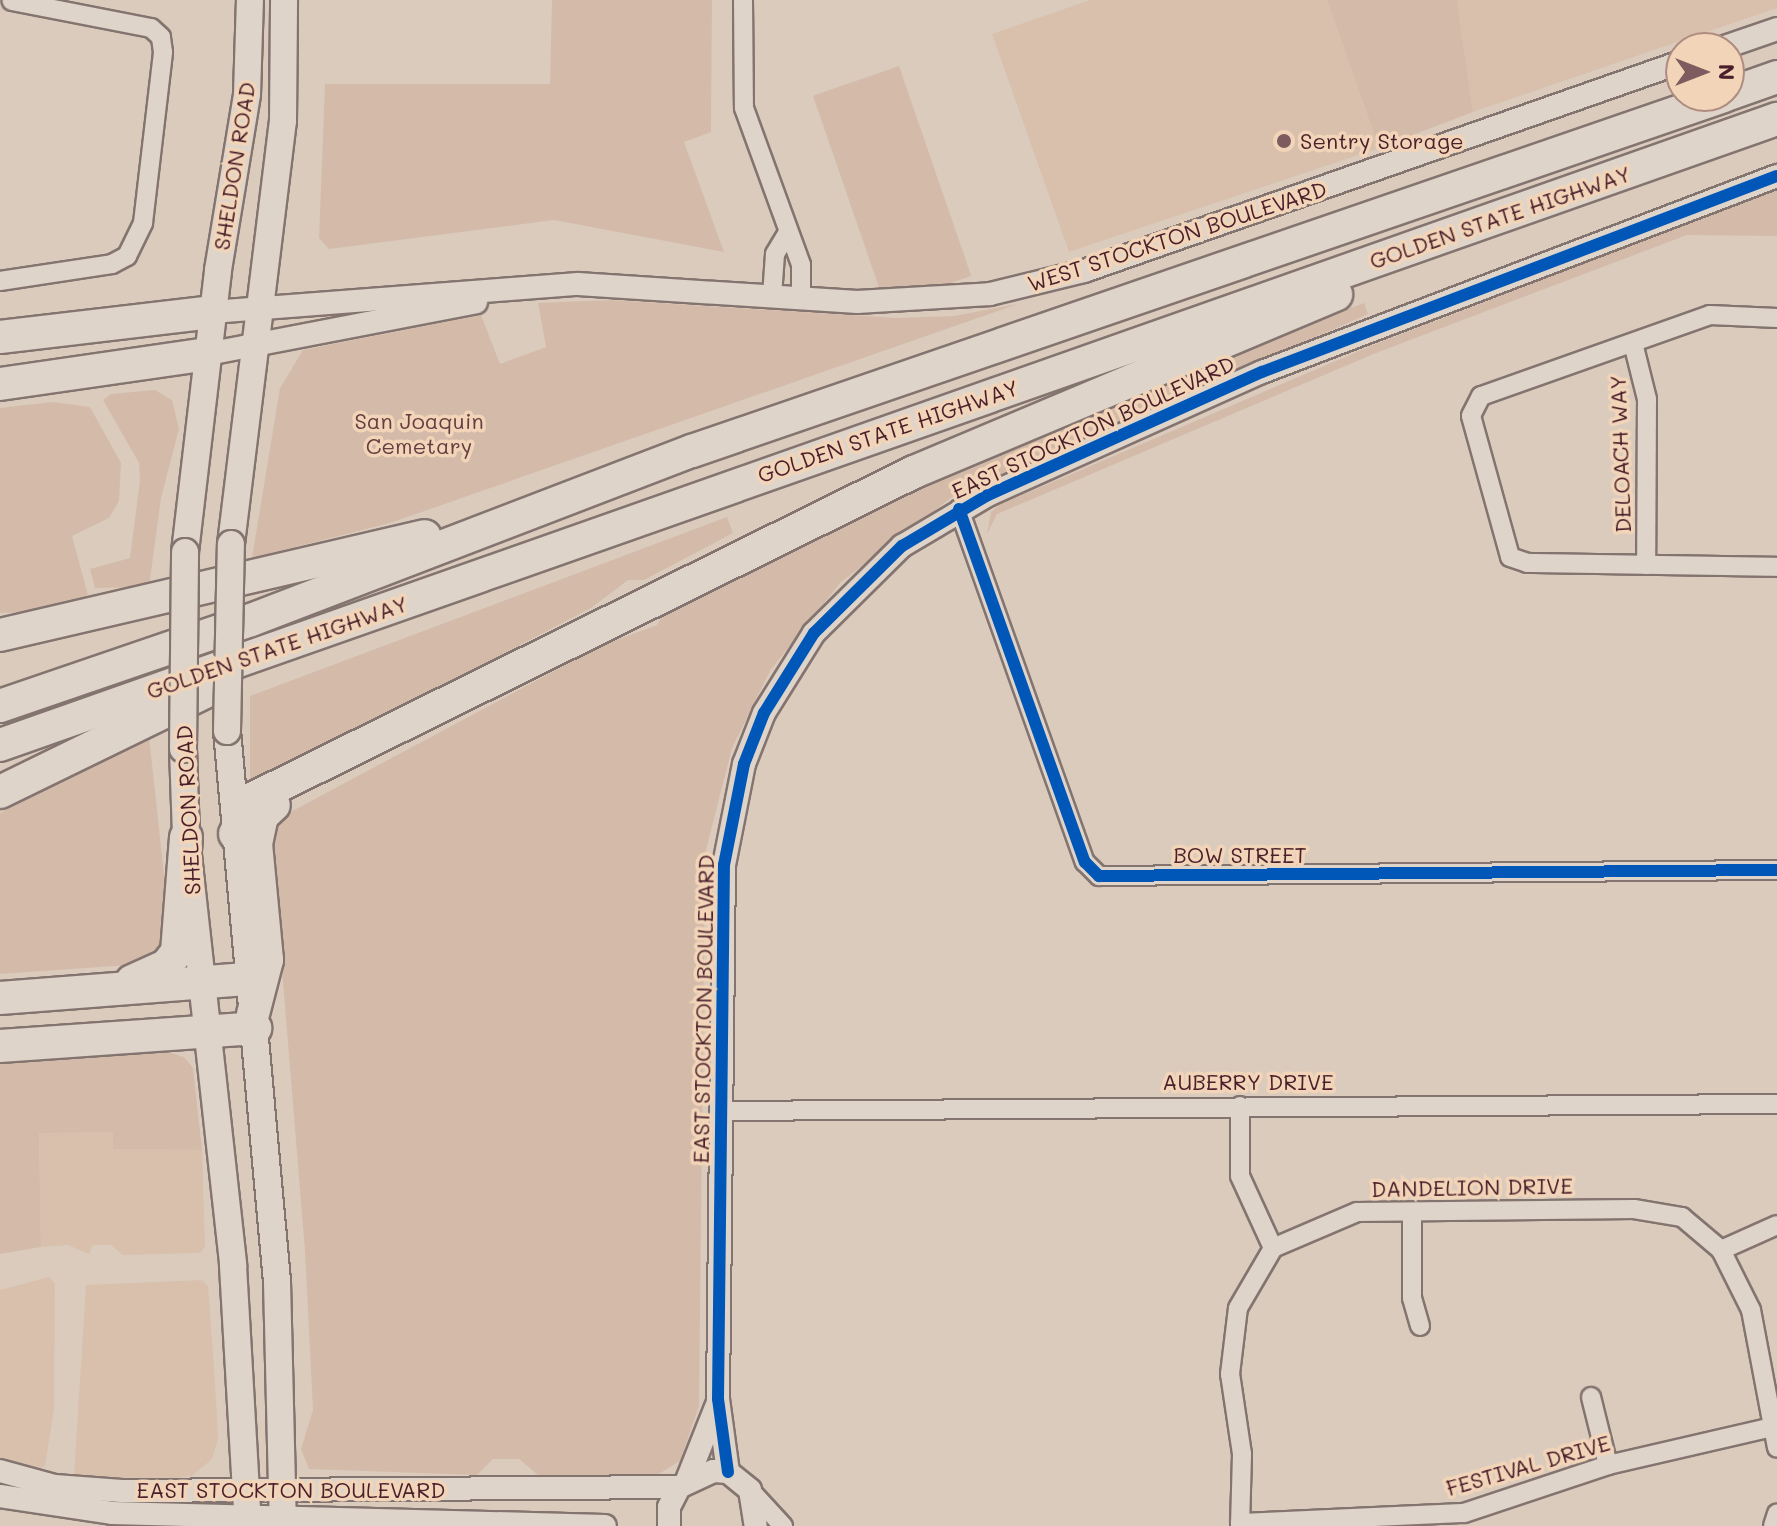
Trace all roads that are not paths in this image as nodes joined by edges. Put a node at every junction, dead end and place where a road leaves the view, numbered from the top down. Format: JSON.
{"nodes":[{"id":1,"x":250,"y":0,"type":"edge"},
{"id":2,"x":274,"y":0,"type":"edge"},
{"id":3,"x":284,"y":0,"type":"edge"},
{"id":4,"x":743,"y":0,"type":"edge"},
{"id":5,"x":12,"y":1,"type":"edge"},
{"id":6,"x":1777,"y":29,"type":"edge"},
{"id":7,"x":284,"y":33,"type":"junction"},
{"id":8,"x":1745,"y":40,"type":"edge"},
{"id":9,"x":1665,"y":68,"type":"edge"},
{"id":10,"x":1777,"y":77,"type":"edge"},
{"id":11,"x":1745,"y":88,"type":"edge"},
{"id":12,"x":1677,"y":112,"type":"edge"},
{"id":13,"x":1777,"y":119,"type":"edge"},
{"id":14,"x":1627,"y":174,"type":"junction"},
{"id":15,"x":1777,"y":176,"type":"edge"},
{"id":16,"x":788,"y":232,"type":"junction"},
{"id":17,"x":0,"y":281,"type":"edge"},
{"id":18,"x":511,"y":291,"type":"junction"},
{"id":19,"x":772,"y":296,"type":"junction"},
{"id":20,"x":801,"y":299,"type":"junction"},
{"id":21,"x":260,"y":310,"type":"junction"},
{"id":22,"x":212,"y":312,"type":"junction"},
{"id":23,"x":1777,"y":318,"type":"edge"},
{"id":24,"x":0,"y":337,"type":"edge"},
{"id":25,"x":1633,"y":343,"type":"junction"},
{"id":26,"x":255,"y":348,"type":"junction"},
{"id":27,"x":207,"y":354,"type":"junction"},
{"id":28,"x":0,"y":384,"type":"edge"},
{"id":29,"x":959,"y":509,"type":"junction"},
{"id":30,"x":468,"y":532,"type":"junction"},
{"id":31,"x":1646,"y":565,"type":"junction"},
{"id":32,"x":1777,"y":567,"type":"edge"},
{"id":33,"x":347,"y":623,"type":"junction"},
{"id":34,"x":0,"y":635,"type":"edge"},
{"id":35,"x":0,"y":706,"type":"edge"},
{"id":36,"x":0,"y":745,"type":"edge"},
{"id":37,"x":310,"y":775,"type":"junction"},
{"id":38,"x":0,"y":792,"type":"edge"},
{"id":39,"x":235,"y":834,"type":"junction"},
{"id":40,"x":186,"y":837,"type":"junction"},
{"id":41,"x":1777,"y":870,"type":"edge"},
{"id":42,"x":249,"y":979,"type":"junction"},
{"id":43,"x":201,"y":981,"type":"junction"},
{"id":44,"x":106,"y":990,"type":"junction"},
{"id":45,"x":0,"y":998,"type":"edge"},
{"id":46,"x":254,"y":1021,"type":"junction"},
{"id":47,"x":207,"y":1028,"type":"junction"},
{"id":48,"x":0,"y":1046,"type":"edge"},
{"id":49,"x":1777,"y":1104,"type":"edge"},
{"id":50,"x":1240,"y":1106,"type":"junction"},
{"id":51,"x":720,"y":1111,"type":"junction"},
{"id":52,"x":1412,"y":1215,"type":"junction"},
{"id":53,"x":1777,"y":1225,"type":"edge"},
{"id":54,"x":1273,"y":1248,"type":"junction"},
{"id":55,"x":1721,"y":1250,"type":"junction"},
{"id":56,"x":1420,"y":1326,"type":"dead end"},
{"id":57,"x":1591,"y":1397,"type":"dead end"},
{"id":58,"x":718,"y":1399,"type":"junction"},
{"id":59,"x":1775,"y":1427,"type":"edge"},
{"id":60,"x":1777,"y":1448,"type":"edge"},
{"id":61,"x":1608,"y":1465,"type":"junction"},
{"id":62,"x":0,"y":1471,"type":"edge"},
{"id":63,"x":728,"y":1472,"type":"junction"},
{"id":64,"x":683,"y":1483,"type":"junction"},
{"id":65,"x":246,"y":1489,"type":"junction"},
{"id":66,"x":282,"y":1489,"type":"junction"},
{"id":67,"x":750,"y":1490,"type":"junction"},
{"id":68,"x":550,"y":1491,"type":"junction"},
{"id":69,"x":0,"y":1496,"type":"edge"},
{"id":70,"x":1777,"y":1514,"type":"edge"},
{"id":71,"x":396,"y":1519,"type":"junction"},
{"id":72,"x":1466,"y":1520,"type":"edge"},
{"id":73,"x":248,"y":1522,"type":"edge"},
{"id":74,"x":283,"y":1522,"type":"edge"},
{"id":75,"x":1240,"y":1525,"type":"edge"},
{"id":76,"x":605,"y":1526,"type":"edge"},
{"id":77,"x":669,"y":1526,"type":"edge"},
{"id":78,"x":756,"y":1526,"type":"edge"},
{"id":79,"x":783,"y":1526,"type":"edge"},
{"id":80,"x":1773,"y":1526,"type":"edge"}],
"edges":[{"from":1,"to":22,"type":"main road","name":"SHELDON ROAD"},
{"from":2,"to":7,"type":"main road"},
{"from":3,"to":7,"type":"main road","name":"SHELDON ROAD"},
{"from":4,"to":16,"type":"street"},
{"from":5,"to":17,"type":"street"},
{"from":6,"to":8,"type":"street"},
{"from":7,"to":21,"type":"main road","name":"SHELDON ROAD"},
{"from":9,"to":20,"type":"street","name":"WEST STOCKTON BOULEVARD"},
{"from":10,"to":11,"type":"highway","name":"GOLDEN STATE HIGHWAY"},
{"from":12,"to":30,"type":"highway","name":"GOLDEN STATE HIGHWAY"},
{"from":13,"to":14,"type":"highway","name":"GOLDEN STATE HIGHWAY"},
{"from":14,"to":33,"type":"highway","name":"GOLDEN STATE HIGHWAY"},
{"from":14,"to":37,"type":"highway"},
{"from":15,"to":29,"type":"street","name":"EAST STOCKTON BOULEVARD"},
{"from":16,"to":19,"type":"street"},
{"from":16,"to":20,"type":"street"},
{"from":18,"to":19,"type":"street","name":"WEST STOCKTON BOULEVARD"},
{"from":18,"to":21,"type":"street","name":"WEST STOCKTON BOULEVARD"},
{"from":18,"to":26,"type":"street","name":"WEST STOCKTON BOULEVARD"},
{"from":19,"to":20,"type":"street","name":"WEST STOCKTON BOULEVARD"},
{"from":21,"to":22,"type":"street","name":"WEST STOCKTON BOULEVARD"},
{"from":21,"to":26,"type":"main road","name":"SHELDON ROAD"},
{"from":22,"to":24,"type":"highway"},
{"from":22,"to":27,"type":"main road","name":"SHELDON ROAD"},
{"from":23,"to":25,"type":"street"},
{"from":25,"to":31,"type":"street","name":"DELOACH WAY"},
{"from":25,"to":31,"type":"street"},
{"from":26,"to":27,"type":"street","name":"WEST STOCKTON BOULEVARD"},
{"from":26,"to":39,"type":"main road","name":"SHELDON ROAD","bridge":true},
{"from":27,"to":28,"type":"highway"},
{"from":27,"to":40,"type":"main road","name":"SHELDON ROAD","bridge":true},
{"from":29,"to":41,"type":"street","name":"BOW STREET"},
{"from":29,"to":51,"type":"street","name":"EAST STOCKTON BOULEVARD"},
{"from":30,"to":34,"type":"highway"},
{"from":30,"to":35,"type":"highway","name":"GOLDEN STATE HIGHWAY"},
{"from":31,"to":32,"type":"street"},
{"from":33,"to":36,"type":"highway","name":"GOLDEN STATE HIGHWAY"},
{"from":33,"to":38,"type":"highway"},
{"from":37,"to":39,"type":"highway"},
{"from":37,"to":46,"type":"highway"},
{"from":39,"to":42,"type":"main road","name":"SHELDON ROAD"},
{"from":40,"to":43,"type":"main road","name":"SHELDON ROAD"},
{"from":40,"to":44,"type":"highway"},
{"from":42,"to":43,"type":"highway"},
{"from":42,"to":46,"type":"main road","name":"SHELDON ROAD"},
{"from":43,"to":44,"type":"highway"},
{"from":43,"to":47,"type":"main road","name":"SHELDON ROAD"},
{"from":44,"to":45,"type":"highway"},
{"from":46,"to":47,"type":"highway"},
{"from":46,"to":66,"type":"main road","name":"SHELDON ROAD"},
{"from":47,"to":48,"type":"highway"},
{"from":47,"to":65,"type":"main road","name":"SHELDON ROAD"},
{"from":49,"to":50,"type":"street","name":"AUBERRY DRIVE"},
{"from":50,"to":51,"type":"street","name":"AUBERRY DRIVE"},
{"from":50,"to":54,"type":"street"},
{"from":51,"to":58,"type":"street","name":"EAST STOCKTON BOULEVARD"},
{"from":52,"to":54,"type":"street","name":"DANDELION DRIVE"},
{"from":52,"to":55,"type":"street","name":"DANDELION DRIVE"},
{"from":52,"to":56,"type":"street"},
{"from":53,"to":55,"type":"street"},
{"from":54,"to":75,"type":"street"},
{"from":55,"to":59,"type":"street","name":"DANDELION DRIVE"},
{"from":57,"to":61,"type":"street"},
{"from":58,"to":63,"type":"street","name":"EAST STOCKTON BOULEVARD"},
{"from":58,"to":64,"type":"street","name":"EAST STOCKTON BOULEVARD"},
{"from":59,"to":60,"type":"street","name":"DANDELION DRIVE"},
{"from":59,"to":61,"type":"street","name":"FESTIVAL DRIVE"},
{"from":61,"to":72,"type":"street","name":"FESTIVAL DRIVE"},
{"from":62,"to":65,"type":"street","name":"EAST STOCKTON BOULEVARD"},
{"from":63,"to":64,"type":"street"},
{"from":63,"to":67,"type":"street"},
{"from":64,"to":68,"type":"street","name":"EAST STOCKTON BOULEVARD"},
{"from":64,"to":77,"type":"street"},
{"from":65,"to":66,"type":"street","name":"EAST STOCKTON BOULEVARD"},
{"from":65,"to":73,"type":"main road","name":"SHELDON ROAD"},
{"from":66,"to":68,"type":"street","name":"EAST STOCKTON BOULEVARD"},
{"from":66,"to":74,"type":"main road","name":"SHELDON ROAD"},
{"from":67,"to":78,"type":"street"},
{"from":67,"to":79,"type":"street"},
{"from":68,"to":71,"type":"street"},
{"from":69,"to":73,"type":"street","name":"EAST STOCKTON BOULEVARD"},
{"from":70,"to":80,"type":"street"},
{"from":71,"to":74,"type":"street","name":"EAST STOCKTON BOULEVARD"},
{"from":71,"to":76,"type":"street","name":"EAST STOCKTON BOULEVARD"},
{"from":72,"to":75,"type":"street","name":"FESTIVAL DRIVE"},
{"from":73,"to":74,"type":"street","name":"EAST STOCKTON BOULEVARD"}]}
